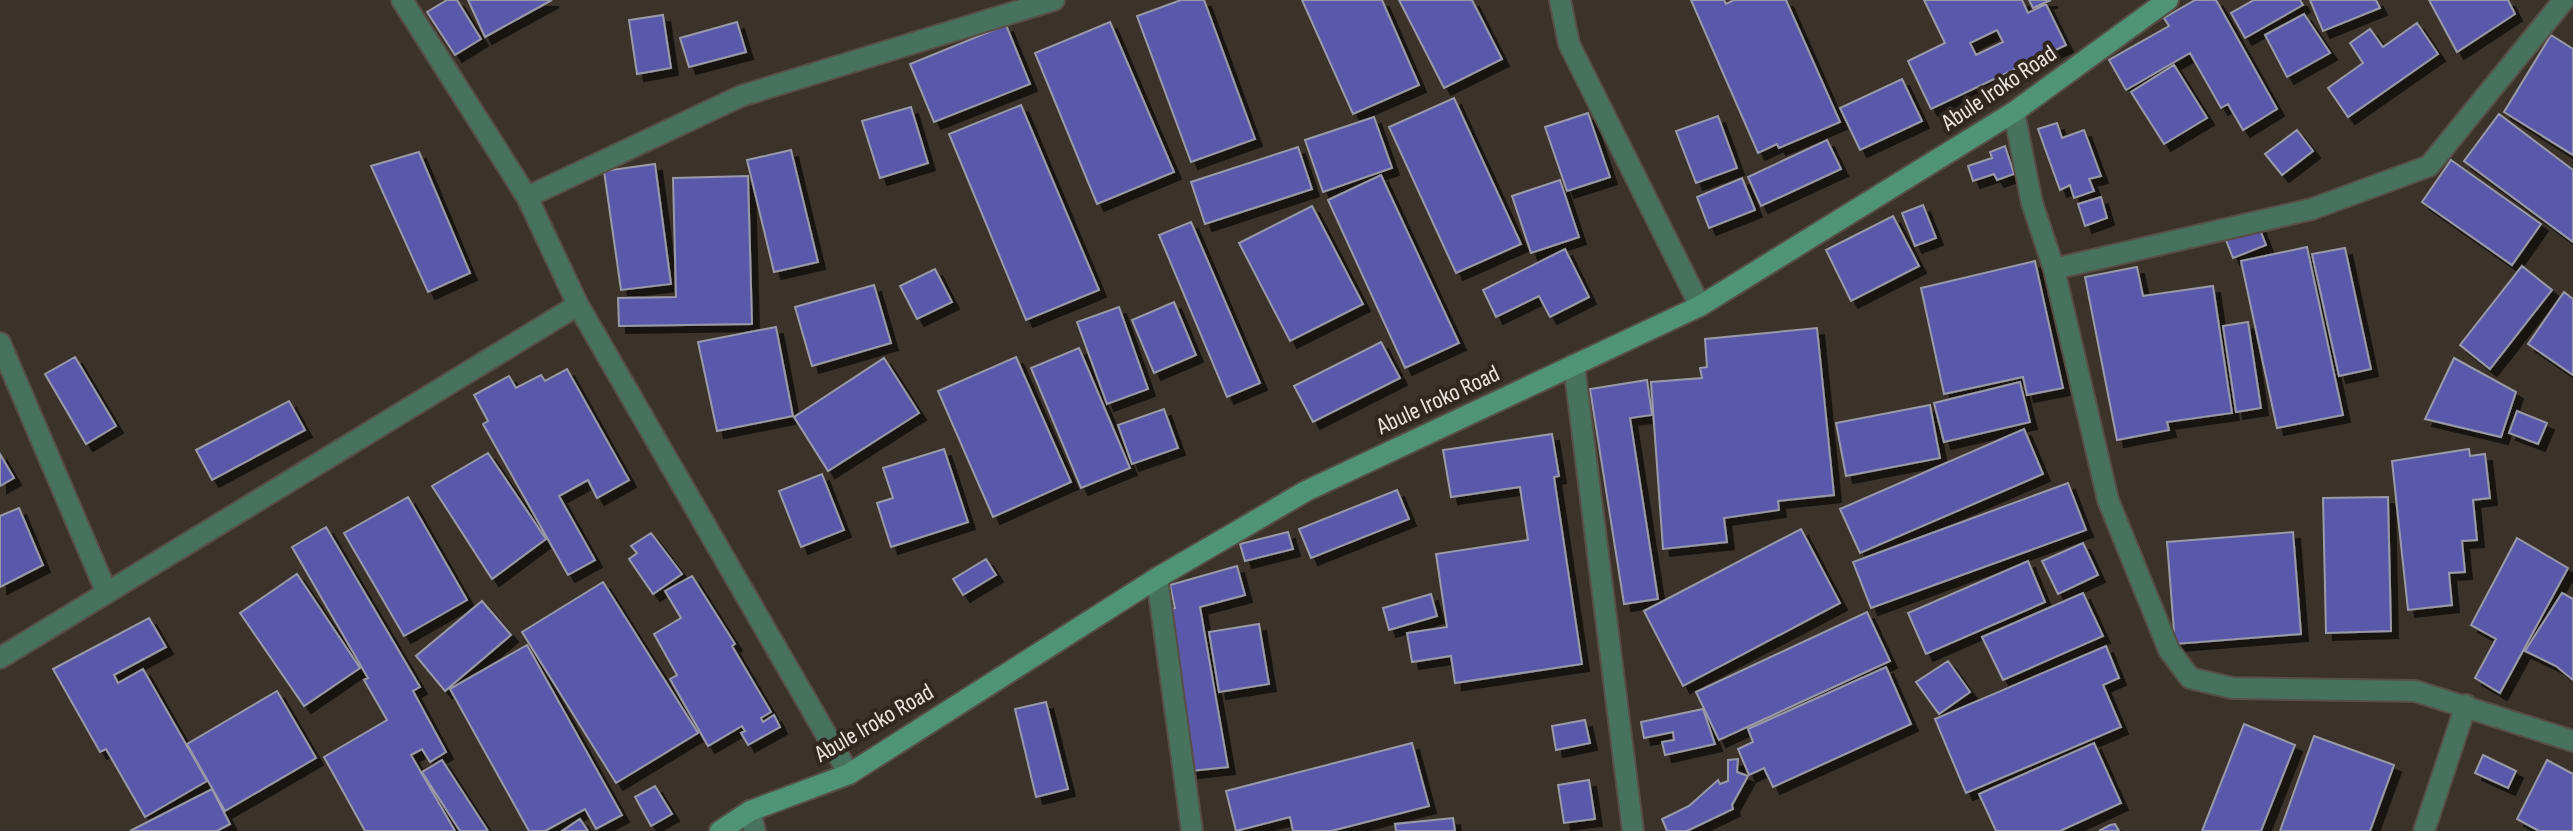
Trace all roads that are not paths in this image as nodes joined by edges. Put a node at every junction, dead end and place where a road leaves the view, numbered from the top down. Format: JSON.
{"nodes":[{"id":1,"x":402,"y":0,"type":"edge"},
{"id":2,"x":1054,"y":0,"type":"edge"},
{"id":3,"x":1560,"y":0,"type":"edge"},
{"id":4,"x":2168,"y":0,"type":"edge"},
{"id":5,"x":2564,"y":0,"type":"edge"},
{"id":6,"x":2014,"y":112,"type":"junction"},
{"id":7,"x":527,"y":197,"type":"junction"},
{"id":8,"x":2054,"y":269,"type":"junction"},
{"id":9,"x":578,"y":305,"type":"junction"},
{"id":10,"x":1700,"y":306,"type":"junction"},
{"id":11,"x":0,"y":343,"type":"edge"},
{"id":12,"x":1574,"y":365,"type":"junction"},
{"id":13,"x":1157,"y":578,"type":"junction"},
{"id":14,"x":106,"y":591,"type":"junction"},
{"id":15,"x":0,"y":658,"type":"edge"},
{"id":16,"x":2466,"y":705,"type":"junction"},
{"id":17,"x":2573,"y":741,"type":"edge"},
{"id":18,"x":849,"y":774,"type":"junction"},
{"id":19,"x":752,"y":821,"type":"edge"},
{"id":20,"x":720,"y":831,"type":"edge"},
{"id":21,"x":1192,"y":831,"type":"edge"},
{"id":22,"x":1633,"y":831,"type":"edge"},
{"id":23,"x":2424,"y":831,"type":"edge"}],
"edges":[{"from":1,"to":7,"type":"street"},
{"from":2,"to":7,"type":"street"},
{"from":3,"to":10,"type":"street"},
{"from":4,"to":6,"type":"street","name":"Abule Iroko Road"},
{"from":5,"to":8,"type":"street"},
{"from":6,"to":8,"type":"street"},
{"from":6,"to":10,"type":"street","name":"Abule Iroko Road"},
{"from":7,"to":9,"type":"street"},
{"from":8,"to":16,"type":"street"},
{"from":9,"to":14,"type":"street"},
{"from":9,"to":18,"type":"street"},
{"from":10,"to":12,"type":"street","name":"Abule Iroko Road"},
{"from":11,"to":14,"type":"street"},
{"from":12,"to":13,"type":"street","name":"Abule Iroko Road"},
{"from":12,"to":22,"type":"street"},
{"from":13,"to":18,"type":"street","name":"Abule Iroko Road"},
{"from":13,"to":21,"type":"street"},
{"from":14,"to":15,"type":"street"},
{"from":16,"to":17,"type":"street"},
{"from":16,"to":23,"type":"street"},
{"from":18,"to":19,"type":"street","name":"Abule Iroko Road"},
{"from":19,"to":20,"type":"street","name":"Abule Iroko Road"}]}
